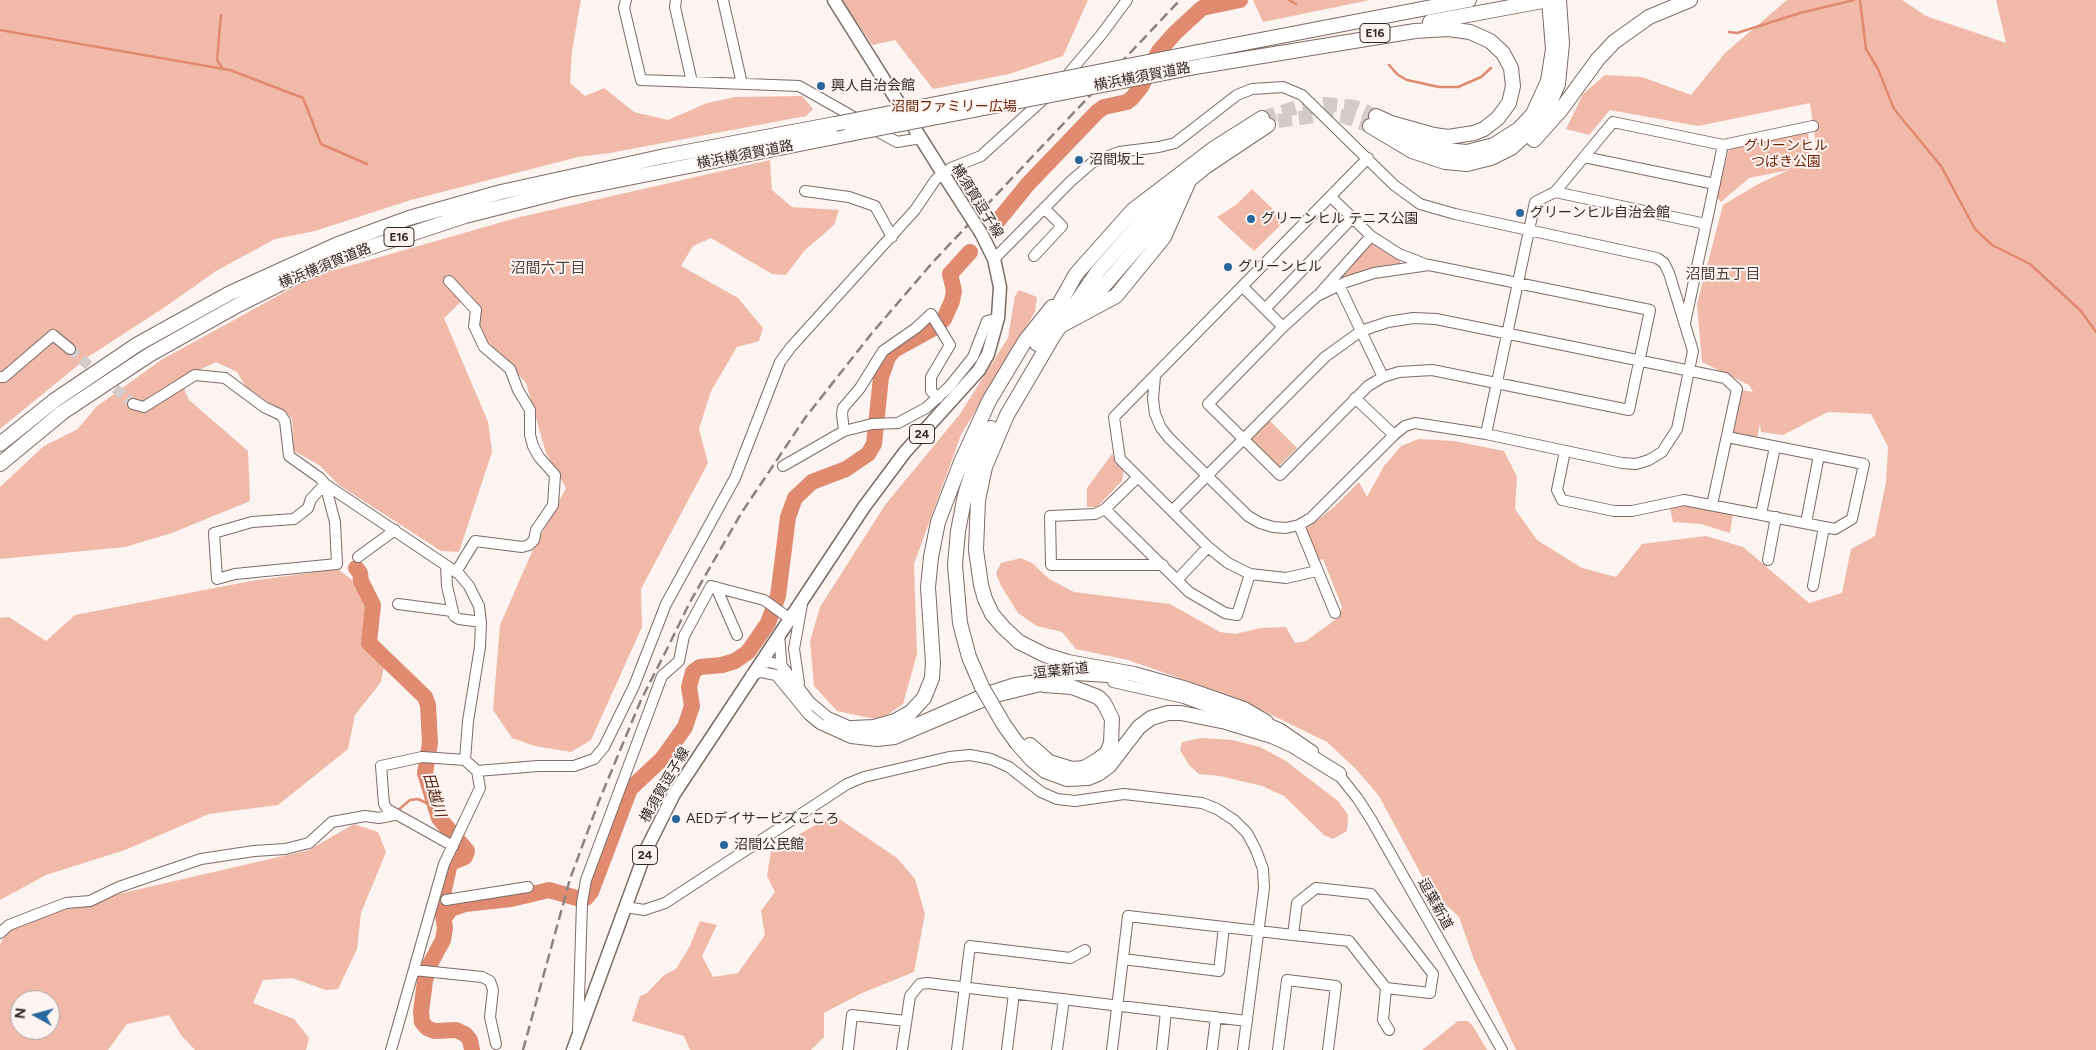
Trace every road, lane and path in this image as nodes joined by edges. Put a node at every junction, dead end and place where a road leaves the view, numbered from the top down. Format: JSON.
{"nodes":[{"id":1,"x":626,"y":0,"type":"edge"},
{"id":2,"x":676,"y":0,"type":"edge"},
{"id":3,"x":723,"y":0,"type":"edge"},
{"id":4,"x":834,"y":0,"type":"edge"},
{"id":5,"x":1127,"y":0,"type":"edge"},
{"id":6,"x":1420,"y":0,"type":"edge"},
{"id":7,"x":1469,"y":0,"type":"edge"},
{"id":8,"x":1549,"y":0,"type":"edge"},
{"id":9,"x":1559,"y":0,"type":"edge"},
{"id":10,"x":1690,"y":0,"type":"edge"},
{"id":11,"x":1556,"y":17,"type":"junction"},
{"id":12,"x":1284,"y":35,"type":"junction"},
{"id":13,"x":1201,"y":66,"type":"junction"},
{"id":14,"x":692,"y":82,"type":"junction"},
{"id":15,"x":742,"y":84,"type":"junction"},
{"id":16,"x":1391,"y":123,"type":"junction"},
{"id":17,"x":1813,"y":126,"type":"dead end"},
{"id":18,"x":922,"y":138,"type":"junction"},
{"id":19,"x":1723,"y":145,"type":"junction"},
{"id":20,"x":1584,"y":157,"type":"junction"},
{"id":21,"x":1368,"y":158,"type":"junction"},
{"id":22,"x":1467,"y":164,"type":"junction"},
{"id":23,"x":945,"y":177,"type":"junction"},
{"id":24,"x":1715,"y":184,"type":"junction"},
{"id":25,"x":1175,"y":190,"type":"junction"},
{"id":26,"x":805,"y":191,"type":"dead end"},
{"id":27,"x":1555,"y":192,"type":"junction"},
{"id":28,"x":1332,"y":197,"type":"junction"},
{"id":29,"x":1044,"y":208,"type":"junction"},
{"id":30,"x":1352,"y":218,"type":"junction"},
{"id":31,"x":1706,"y":224,"type":"junction"},
{"id":32,"x":1529,"y":230,"type":"junction"},
{"id":33,"x":1371,"y":236,"type":"junction"},
{"id":34,"x":892,"y":237,"type":"junction"},
{"id":35,"x":1034,"y":256,"type":"dead end"},
{"id":36,"x":994,"y":259,"type":"junction"},
{"id":37,"x":1428,"y":265,"type":"junction"},
{"id":38,"x":449,"y":281,"type":"dead end"},
{"id":39,"x":1518,"y":283,"type":"junction"},
{"id":40,"x":1339,"y":284,"type":"junction"},
{"id":41,"x":1243,"y":287,"type":"junction"},
{"id":42,"x":1064,"y":293,"type":"junction"},
{"id":43,"x":1317,"y":296,"type":"junction"},
{"id":44,"x":1265,"y":309,"type":"junction"},
{"id":45,"x":998,"y":318,"type":"junction"},
{"id":46,"x":1063,"y":321,"type":"junction"},
{"id":47,"x":1685,"y":324,"type":"junction"},
{"id":48,"x":1283,"y":327,"type":"junction"},
{"id":49,"x":1361,"y":331,"type":"junction"},
{"id":50,"x":1508,"y":333,"type":"junction"},
{"id":51,"x":70,"y":349,"type":"tunnel mouth"},
{"id":52,"x":1640,"y":361,"type":"junction"},
{"id":53,"x":1690,"y":372,"type":"junction"},
{"id":54,"x":1155,"y":376,"type":"junction"},
{"id":55,"x":0,"y":377,"type":"edge"},
{"id":56,"x":1383,"y":377,"type":"junction"},
{"id":57,"x":1497,"y":383,"type":"junction"},
{"id":58,"x":938,"y":398,"type":"junction"},
{"id":59,"x":1356,"y":398,"type":"junction"},
{"id":60,"x":133,"y":404,"type":"dead end"},
{"id":61,"x":844,"y":431,"type":"junction"},
{"id":62,"x":1486,"y":434,"type":"junction"},
{"id":63,"x":1394,"y":435,"type":"junction"},
{"id":64,"x":1727,"y":437,"type":"junction"},
{"id":65,"x":1244,"y":439,"type":"junction"},
{"id":66,"x":0,"y":444,"type":"edge"},
{"id":67,"x":1775,"y":447,"type":"junction"},
{"id":68,"x":1564,"y":451,"type":"junction"},
{"id":69,"x":1819,"y":456,"type":"junction"},
{"id":70,"x":0,"y":464,"type":"edge"},
{"id":71,"x":783,"y":466,"type":"dead end"},
{"id":72,"x":985,"y":466,"type":"junction"},
{"id":73,"x":1207,"y":476,"type":"junction"},
{"id":74,"x":1138,"y":477,"type":"junction"},
{"id":75,"x":325,"y":484,"type":"junction"},
{"id":76,"x":1712,"y":505,"type":"junction"},
{"id":77,"x":1106,"y":509,"type":"junction"},
{"id":78,"x":1172,"y":511,"type":"junction"},
{"id":79,"x":1761,"y":514,"type":"junction"},
{"id":80,"x":1776,"y":518,"type":"junction"},
{"id":81,"x":1806,"y":523,"type":"junction"},
{"id":82,"x":1299,"y":525,"type":"junction"},
{"id":83,"x":1824,"y":527,"type":"junction"},
{"id":84,"x":395,"y":530,"type":"junction"},
{"id":85,"x":1208,"y":547,"type":"junction"},
{"id":86,"x":358,"y":557,"type":"dead end"},
{"id":87,"x":1768,"y":560,"type":"dead end"},
{"id":88,"x":446,"y":566,"type":"junction"},
{"id":89,"x":1163,"y":566,"type":"junction"},
{"id":90,"x":1317,"y":571,"type":"junction"},
{"id":91,"x":456,"y":572,"type":"junction"},
{"id":92,"x":1250,"y":574,"type":"junction"},
{"id":93,"x":1177,"y":580,"type":"junction"},
{"id":94,"x":1812,"y":586,"type":"dead end"},
{"id":95,"x":716,"y":587,"type":"junction"},
{"id":96,"x":804,"y":596,"type":"junction"},
{"id":97,"x":398,"y":604,"type":"dead end"},
{"id":98,"x":452,"y":611,"type":"junction"},
{"id":99,"x":1335,"y":613,"type":"dead end"},
{"id":100,"x":785,"y":615,"type":"junction"},
{"id":101,"x":481,"y":622,"type":"junction"},
{"id":102,"x":778,"y":634,"type":"junction"},
{"id":103,"x":737,"y":635,"type":"dead end"},
{"id":104,"x":759,"y":664,"type":"junction"},
{"id":105,"x":781,"y":665,"type":"junction"},
{"id":106,"x":751,"y":676,"type":"junction"},
{"id":107,"x":1044,"y":685,"type":"junction"},
{"id":108,"x":986,"y":686,"type":"junction"},
{"id":109,"x":796,"y":691,"type":"junction"},
{"id":110,"x":1266,"y":722,"type":"junction"},
{"id":111,"x":853,"y":728,"type":"junction"},
{"id":112,"x":1021,"y":741,"type":"junction"},
{"id":113,"x":465,"y":760,"type":"junction"},
{"id":114,"x":477,"y":771,"type":"junction"},
{"id":115,"x":1339,"y":774,"type":"junction"},
{"id":116,"x":394,"y":815,"type":"junction"},
{"id":117,"x":455,"y":842,"type":"junction"},
{"id":118,"x":528,"y":887,"type":"dead end"},
{"id":119,"x":446,"y":900,"type":"dead end"},
{"id":120,"x":626,"y":907,"type":"junction"},
{"id":121,"x":1224,"y":927,"type":"junction"},
{"id":122,"x":1258,"y":931,"type":"junction"},
{"id":123,"x":0,"y":933,"type":"edge"},
{"id":124,"x":1293,"y":935,"type":"junction"},
{"id":125,"x":1085,"y":950,"type":"dead end"},
{"id":126,"x":1123,"y":959,"type":"junction"},
{"id":127,"x":418,"y":970,"type":"junction"},
{"id":128,"x":965,"y":987,"type":"junction"},
{"id":129,"x":1386,"y":988,"type":"junction"},
{"id":130,"x":1014,"y":993,"type":"junction"},
{"id":131,"x":1064,"y":999,"type":"junction"},
{"id":132,"x":1117,"y":1006,"type":"junction"},
{"id":133,"x":1166,"y":1011,"type":"junction"},
{"id":134,"x":1216,"y":1017,"type":"junction"},
{"id":135,"x":906,"y":1021,"type":"junction"},
{"id":136,"x":1247,"y":1021,"type":"junction"},
{"id":137,"x":1389,"y":1030,"type":"dead end"},
{"id":138,"x":578,"y":1037,"type":"junction"},
{"id":139,"x":496,"y":1044,"type":"dead end"},
{"id":140,"x":391,"y":1050,"type":"edge"},
{"id":141,"x":573,"y":1050,"type":"edge"},
{"id":142,"x":848,"y":1050,"type":"edge"},
{"id":143,"x":902,"y":1050,"type":"edge"},
{"id":144,"x":957,"y":1050,"type":"edge"},
{"id":145,"x":1007,"y":1050,"type":"edge"},
{"id":146,"x":1057,"y":1050,"type":"edge"},
{"id":147,"x":1112,"y":1050,"type":"edge"},
{"id":148,"x":1162,"y":1050,"type":"edge"},
{"id":149,"x":1212,"y":1050,"type":"edge"},
{"id":150,"x":1244,"y":1050,"type":"edge"},
{"id":151,"x":1278,"y":1050,"type":"edge"},
{"id":152,"x":1328,"y":1050,"type":"edge"},
{"id":153,"x":1502,"y":1050,"type":"edge"}],
"edges":[{"from":1,"to":14,"type":"street"},
{"from":2,"to":14,"type":"street"},
{"from":3,"to":15,"type":"street"},
{"from":4,"to":18,"type":"main road","name":"横須賀逗子線","number":"24"},
{"from":5,"to":23,"type":"street"},
{"from":6,"to":12,"type":"highway"},
{"from":7,"to":12,"type":"highway","name":"横浜横須賀道路","number":"E16"},
{"from":8,"to":11,"type":"highway"},
{"from":8,"to":13,"type":"highway","name":"横浜横須賀道路","number":"E16"},
{"from":9,"to":11,"type":"highway"},
{"from":10,"to":22,"type":"highway"},
{"from":11,"to":16,"type":"highway"},
{"from":11,"to":22,"type":"highway"},
{"from":12,"to":66,"type":"highway","name":"横浜横須賀道路","number":"E16","bridge":true},
{"from":13,"to":16,"type":"highway"},
{"from":13,"to":70,"type":"highway","name":"横浜横須賀道路","number":"E16","bridge":true},
{"from":14,"to":15,"type":"street"},
{"from":15,"to":18,"type":"street"},
{"from":16,"to":22,"type":"highway"},
{"from":17,"to":19,"type":"street"},
{"from":18,"to":23,"type":"main road","name":"横須賀逗子線","number":"24"},
{"from":19,"to":20,"type":"street"},
{"from":19,"to":24,"type":"street"},
{"from":20,"to":24,"type":"street"},
{"from":20,"to":27,"type":"street"},
{"from":21,"to":28,"type":"street"},
{"from":21,"to":29,"type":"street"},
{"from":21,"to":32,"type":"street"},
{"from":23,"to":34,"type":"street"},
{"from":23,"to":36,"type":"main road","name":"横須賀逗子線","number":"24","bridge":true},
{"from":24,"to":31,"type":"street"},
{"from":25,"to":25,"type":"highway"},
{"from":25,"to":42,"type":"highway"},
{"from":25,"to":46,"type":"highway"},
{"from":25,"to":46,"type":"highway"},
{"from":25,"to":46,"type":"highway"},
{"from":26,"to":34,"type":"street"},
{"from":27,"to":31,"type":"street"},
{"from":27,"to":32,"type":"street"},
{"from":28,"to":30,"type":"street"},
{"from":28,"to":41,"type":"street"},
{"from":29,"to":35,"type":"street"},
{"from":29,"to":36,"type":"street"},
{"from":30,"to":33,"type":"street"},
{"from":30,"to":44,"type":"street"},
{"from":31,"to":47,"type":"street"},
{"from":32,"to":39,"type":"street"},
{"from":32,"to":47,"type":"street"},
{"from":33,"to":37,"type":"street"},
{"from":33,"to":43,"type":"street"},
{"from":34,"to":114,"type":"street"},
{"from":36,"to":45,"type":"main road","name":"横須賀逗子線","number":"24"},
{"from":37,"to":39,"type":"street"},
{"from":37,"to":40,"type":"street"},
{"from":38,"to":91,"type":"street"},
{"from":39,"to":50,"type":"street"},
{"from":39,"to":52,"type":"street"},
{"from":40,"to":43,"type":"street"},
{"from":40,"to":49,"type":"street"},
{"from":41,"to":44,"type":"street"},
{"from":41,"to":54,"type":"street"},
{"from":42,"to":108,"type":"highway"},
{"from":42,"to":111,"type":"highway"},
{"from":43,"to":48,"type":"street"},
{"from":44,"to":48,"type":"street"},
{"from":45,"to":58,"type":"street"},
{"from":45,"to":96,"type":"main road","name":"横須賀逗子線","number":"24"},
{"from":46,"to":72,"type":"highway"},
{"from":47,"to":53,"type":"street"},
{"from":48,"to":65,"type":"street"},
{"from":49,"to":50,"type":"street"},
{"from":49,"to":56,"type":"street"},
{"from":49,"to":65,"type":"street"},
{"from":50,"to":52,"type":"street"},
{"from":50,"to":57,"type":"street"},
{"from":51,"to":55,"type":"street"},
{"from":52,"to":53,"type":"street"},
{"from":52,"to":57,"type":"street"},
{"from":53,"to":64,"type":"street"},
{"from":53,"to":68,"type":"street"},
{"from":54,"to":73,"type":"street"},
{"from":54,"to":74,"type":"street"},
{"from":56,"to":57,"type":"street"},
{"from":56,"to":59,"type":"street"},
{"from":57,"to":62,"type":"street"},
{"from":58,"to":61,"type":"street"},
{"from":58,"to":61,"type":"street"},
{"from":59,"to":63,"type":"street"},
{"from":59,"to":65,"type":"street"},
{"from":60,"to":75,"type":"street"},
{"from":61,"to":71,"type":"street"},
{"from":62,"to":63,"type":"street"},
{"from":62,"to":68,"type":"street"},
{"from":63,"to":82,"type":"street"},
{"from":64,"to":67,"type":"street"},
{"from":64,"to":76,"type":"street"},
{"from":65,"to":73,"type":"street"},
{"from":67,"to":69,"type":"street"},
{"from":67,"to":79,"type":"street"},
{"from":68,"to":76,"type":"street"},
{"from":69,"to":81,"type":"street"},
{"from":69,"to":83,"type":"street"},
{"from":72,"to":108,"type":"highway"},
{"from":72,"to":110,"type":"highway"},
{"from":73,"to":78,"type":"street"},
{"from":73,"to":82,"type":"street"},
{"from":74,"to":77,"type":"street"},
{"from":74,"to":78,"type":"street"},
{"from":75,"to":75,"type":"street"},
{"from":75,"to":84,"type":"street"},
{"from":76,"to":79,"type":"street"},
{"from":77,"to":89,"type":"street"},
{"from":77,"to":89,"type":"street"},
{"from":78,"to":85,"type":"street"},
{"from":79,"to":80,"type":"street"},
{"from":80,"to":81,"type":"street"},
{"from":80,"to":87,"type":"street"},
{"from":81,"to":83,"type":"street"},
{"from":82,"to":90,"type":"street"},
{"from":83,"to":94,"type":"street"},
{"from":84,"to":86,"type":"street"},
{"from":84,"to":88,"type":"street"},
{"from":85,"to":92,"type":"street"},
{"from":85,"to":93,"type":"street"},
{"from":88,"to":91,"type":"street"},
{"from":88,"to":98,"type":"street"},
{"from":89,"to":93,"type":"street"},
{"from":90,"to":92,"type":"street"},
{"from":90,"to":99,"type":"street"},
{"from":91,"to":101,"type":"street"},
{"from":92,"to":93,"type":"street"},
{"from":95,"to":100,"type":"street"},
{"from":95,"to":103,"type":"street"},
{"from":95,"to":138,"type":"street"},
{"from":96,"to":100,"type":"main road","name":"横須賀逗子線","number":"24"},
{"from":96,"to":109,"type":"street"},
{"from":97,"to":98,"type":"street"},
{"from":98,"to":101,"type":"street"},
{"from":100,"to":102,"type":"main road","number":"24"},
{"from":101,"to":113,"type":"street"},
{"from":102,"to":104,"type":"main road","name":"横須賀逗子線","number":"24"},
{"from":102,"to":105,"type":"street"},
{"from":104,"to":105,"type":"street"},
{"from":104,"to":106,"type":"main road","name":"横須賀逗子線","number":"24"},
{"from":105,"to":109,"type":"street"},
{"from":106,"to":109,"type":"street"},
{"from":106,"to":120,"type":"main road","name":"横須賀逗子線","number":"24"},
{"from":107,"to":109,"type":"street","name":"逗葉新道"},
{"from":107,"to":112,"type":"highway"},
{"from":107,"to":115,"type":"street","name":"逗葉新道"},
{"from":108,"to":112,"type":"highway","bridge":true},
{"from":109,"to":111,"type":"street","name":"逗葉新道"},
{"from":110,"to":111,"type":"street","name":"逗葉新道"},
{"from":110,"to":115,"type":"street","name":"逗葉新道"},
{"from":112,"to":115,"type":"highway"},
{"from":113,"to":114,"type":"street"},
{"from":113,"to":116,"type":"street"},
{"from":114,"to":117,"type":"street"},
{"from":115,"to":153,"type":"street","name":"逗葉新道"},
{"from":116,"to":117,"type":"street"},
{"from":116,"to":123,"type":"street"},
{"from":117,"to":127,"type":"street"},
{"from":118,"to":119,"type":"street"},
{"from":120,"to":122,"type":"street"},
{"from":120,"to":138,"type":"main road","name":"横須賀逗子線","number":"24"},
{"from":121,"to":122,"type":"street"},
{"from":121,"to":126,"type":"street"},
{"from":121,"to":126,"type":"street"},
{"from":122,"to":124,"type":"street"},
{"from":122,"to":136,"type":"street"},
{"from":124,"to":129,"type":"street"},
{"from":124,"to":129,"type":"street"},
{"from":125,"to":128,"type":"street"},
{"from":126,"to":132,"type":"street"},
{"from":127,"to":139,"type":"street"},
{"from":127,"to":140,"type":"street"},
{"from":128,"to":130,"type":"street"},
{"from":128,"to":135,"type":"street"},
{"from":128,"to":144,"type":"street"},
{"from":129,"to":137,"type":"street"},
{"from":130,"to":131,"type":"street"},
{"from":130,"to":145,"type":"street"},
{"from":131,"to":132,"type":"street"},
{"from":131,"to":146,"type":"street"},
{"from":132,"to":133,"type":"street"},
{"from":132,"to":147,"type":"street"},
{"from":133,"to":134,"type":"street"},
{"from":133,"to":148,"type":"street"},
{"from":134,"to":136,"type":"street"},
{"from":134,"to":149,"type":"street"},
{"from":135,"to":142,"type":"street"},
{"from":135,"to":143,"type":"street"},
{"from":136,"to":150,"type":"street"},
{"from":138,"to":141,"type":"main road","name":"横須賀逗子線","number":"24"},
{"from":151,"to":152,"type":"street"}]}
